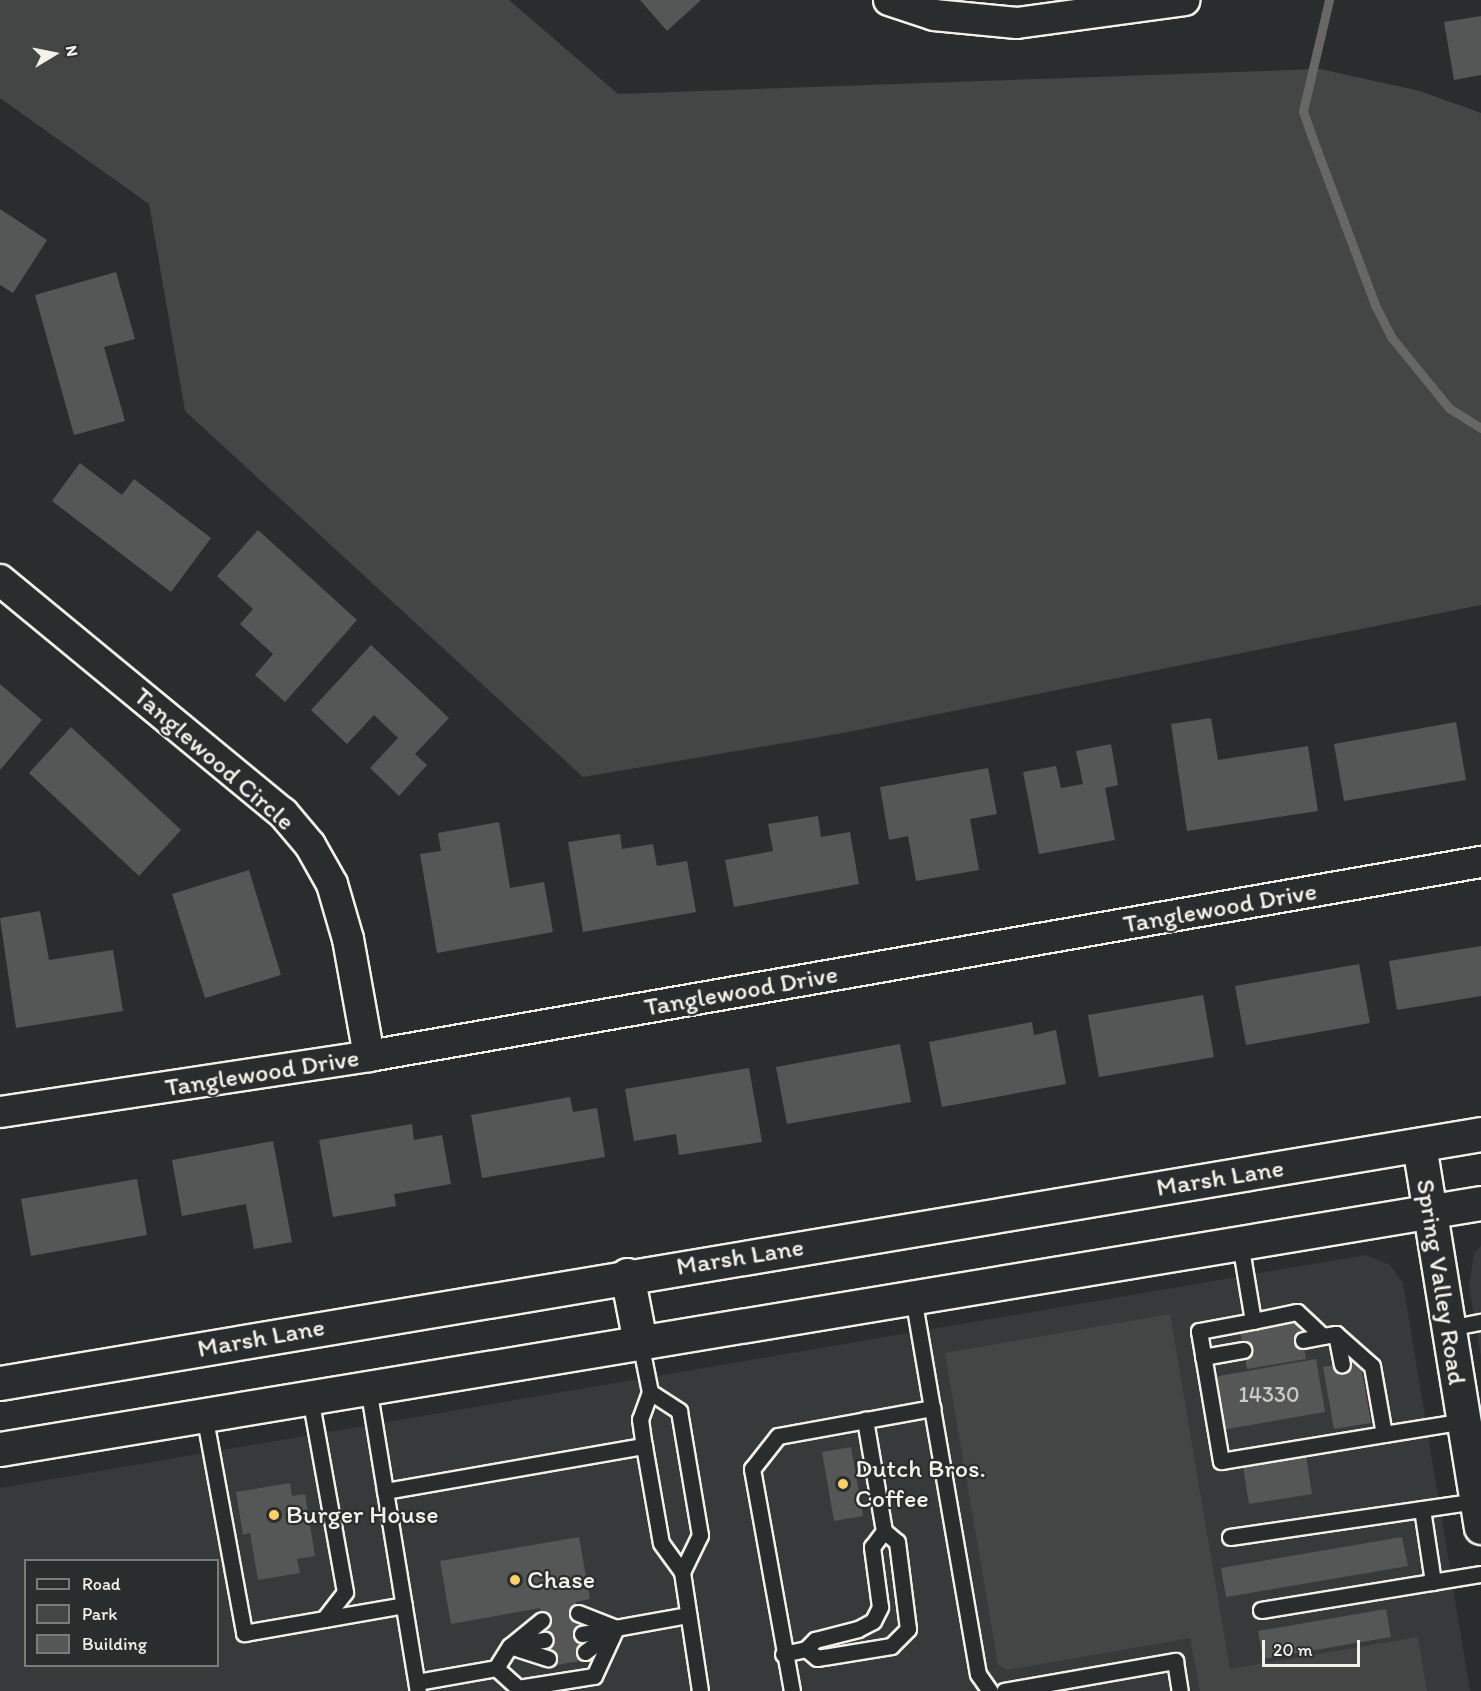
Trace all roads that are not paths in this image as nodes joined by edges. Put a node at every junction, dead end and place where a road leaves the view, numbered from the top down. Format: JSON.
{"nodes":[{"id":1,"x":889,"y":0,"type":"edge"},
{"id":2,"x":1184,"y":0,"type":"edge"},
{"id":3,"x":0,"y":580,"type":"edge"},
{"id":4,"x":1481,"y":862,"type":"edge"},
{"id":5,"x":369,"y":1056,"type":"junction"},
{"id":6,"x":0,"y":1112,"type":"edge"},
{"id":7,"x":1481,"y":1134,"type":"edge"},
{"id":8,"x":1419,"y":1145,"type":"junction"},
{"id":9,"x":1481,"y":1203,"type":"edge"},
{"id":10,"x":1430,"y":1212,"type":"junction"},
{"id":11,"x":1240,"y":1243,"type":"junction"},
{"id":12,"x":627,"y":1275,"type":"junction"},
{"id":13,"x":913,"y":1297,"type":"junction"},
{"id":14,"x":1253,"y":1321,"type":"junction"},
{"id":15,"x":1481,"y":1322,"type":"edge"},
{"id":16,"x":1449,"y":1328,"type":"junction"},
{"id":17,"x":1330,"y":1335,"type":"junction"},
{"id":18,"x":1303,"y":1340,"type":"dead end"},
{"id":19,"x":640,"y":1342,"type":"junction"},
{"id":20,"x":1243,"y":1350,"type":"dead end"},
{"id":21,"x":1203,"y":1357,"type":"junction"},
{"id":22,"x":1342,"y":1364,"type":"dead end"},
{"id":23,"x":0,"y":1383,"type":"edge"},
{"id":24,"x":368,"y":1387,"type":"junction"},
{"id":25,"x":650,"y":1392,"type":"junction"},
{"id":26,"x":310,"y":1397,"type":"junction"},
{"id":27,"x":932,"y":1408,"type":"junction"},
{"id":28,"x":204,"y":1414,"type":"junction"},
{"id":29,"x":864,"y":1420,"type":"junction"},
{"id":30,"x":1384,"y":1434,"type":"junction"},
{"id":31,"x":1471,"y":1436,"type":"edge"},
{"id":32,"x":644,"y":1446,"type":"junction"},
{"id":33,"x":0,"y":1449,"type":"edge"},
{"id":34,"x":385,"y":1491,"type":"junction"},
{"id":35,"x":1422,"y":1509,"type":"junction"},
{"id":36,"x":1479,"y":1514,"type":"edge"},
{"id":37,"x":884,"y":1531,"type":"junction"},
{"id":38,"x":1230,"y":1537,"type":"dead end"},
{"id":39,"x":682,"y":1572,"type":"junction"},
{"id":40,"x":1481,"y":1574,"type":"edge"},
{"id":41,"x":1433,"y":1582,"type":"junction"},
{"id":42,"x":404,"y":1605,"type":"junction"},
{"id":43,"x":1261,"y":1610,"type":"dead end"},
{"id":44,"x":578,"y":1613,"type":"dead end"},
{"id":45,"x":688,"y":1615,"type":"junction"},
{"id":46,"x":324,"y":1619,"type":"junction"},
{"id":47,"x":542,"y":1620,"type":"dead end"},
{"id":48,"x":616,"y":1628,"type":"junction"},
{"id":49,"x":582,"y":1634,"type":"dead end"},
{"id":50,"x":545,"y":1640,"type":"dead end"},
{"id":51,"x":510,"y":1646,"type":"junction"},
{"id":52,"x":806,"y":1649,"type":"junction"},
{"id":53,"x":585,"y":1652,"type":"dead end"},
{"id":54,"x":783,"y":1654,"type":"junction"},
{"id":55,"x":548,"y":1658,"type":"dead end"},
{"id":56,"x":496,"y":1668,"type":"junction"},
{"id":57,"x":418,"y":1686,"type":"edge"},
{"id":58,"x":700,"y":1691,"type":"edge"},
{"id":59,"x":792,"y":1691,"type":"edge"},
{"id":60,"x":990,"y":1691,"type":"edge"},
{"id":61,"x":1004,"y":1691,"type":"edge"},
{"id":62,"x":1180,"y":1691,"type":"edge"}],
"edges":[{"from":1,"to":2,"type":"street"},
{"from":3,"to":5,"type":"street","name":"Tanglewood Circle"},
{"from":4,"to":5,"type":"street","name":"Tanglewood Drive"},
{"from":5,"to":6,"type":"street","name":"Tanglewood Drive"},
{"from":7,"to":8,"type":"main road","name":"Marsh Lane"},
{"from":8,"to":10,"type":"main road","name":"Spring Valley Road"},
{"from":8,"to":12,"type":"main road","name":"Marsh Lane"},
{"from":9,"to":10,"type":"main road"},
{"from":10,"to":11,"type":"main road"},
{"from":10,"to":16,"type":"main road","name":"Spring Valley Road"},
{"from":11,"to":13,"type":"main road"},
{"from":11,"to":14,"type":"lane"},
{"from":12,"to":19,"type":"main road"},
{"from":12,"to":23,"type":"main road","name":"Marsh Lane"},
{"from":13,"to":19,"type":"main road"},
{"from":13,"to":27,"type":"lane"},
{"from":14,"to":17,"type":"lane"},
{"from":14,"to":21,"type":"lane"},
{"from":15,"to":16,"type":"lane"},
{"from":16,"to":31,"type":"main road","name":"Spring Valley Road"},
{"from":17,"to":18,"type":"lane"},
{"from":17,"to":22,"type":"lane"},
{"from":17,"to":30,"type":"lane"},
{"from":19,"to":24,"type":"main road"},
{"from":19,"to":25,"type":"lane"},
{"from":20,"to":21,"type":"lane"},
{"from":21,"to":30,"type":"lane"},
{"from":24,"to":26,"type":"main road"},
{"from":24,"to":34,"type":"lane"},
{"from":25,"to":32,"type":"lane"},
{"from":25,"to":39,"type":"lane"},
{"from":26,"to":28,"type":"main road"},
{"from":26,"to":46,"type":"lane"},
{"from":27,"to":29,"type":"lane"},
{"from":27,"to":60,"type":"lane"},
{"from":28,"to":33,"type":"main road"},
{"from":28,"to":46,"type":"lane"},
{"from":29,"to":37,"type":"lane"},
{"from":29,"to":54,"type":"lane"},
{"from":30,"to":31,"type":"lane"},
{"from":31,"to":36,"type":"main road","name":"Spring Valley Road"},
{"from":32,"to":34,"type":"lane"},
{"from":32,"to":39,"type":"lane"},
{"from":34,"to":42,"type":"lane"},
{"from":35,"to":36,"type":"lane"},
{"from":35,"to":38,"type":"lane"},
{"from":35,"to":41,"type":"lane"},
{"from":37,"to":52,"type":"lane"},
{"from":37,"to":52,"type":"lane"},
{"from":39,"to":45,"type":"lane"},
{"from":40,"to":41,"type":"lane"},
{"from":41,"to":43,"type":"lane"},
{"from":42,"to":46,"type":"lane"},
{"from":42,"to":57,"type":"lane"},
{"from":44,"to":48,"type":"lane"},
{"from":45,"to":48,"type":"lane"},
{"from":45,"to":58,"type":"lane"},
{"from":47,"to":51,"type":"lane"},
{"from":48,"to":49,"type":"lane"},
{"from":48,"to":53,"type":"lane"},
{"from":48,"to":56,"type":"lane"},
{"from":50,"to":51,"type":"lane"},
{"from":51,"to":55,"type":"lane"},
{"from":51,"to":56,"type":"lane"},
{"from":52,"to":54,"type":"lane"},
{"from":54,"to":59,"type":"lane"},
{"from":56,"to":57,"type":"lane"},
{"from":61,"to":62,"type":"lane"}]}
